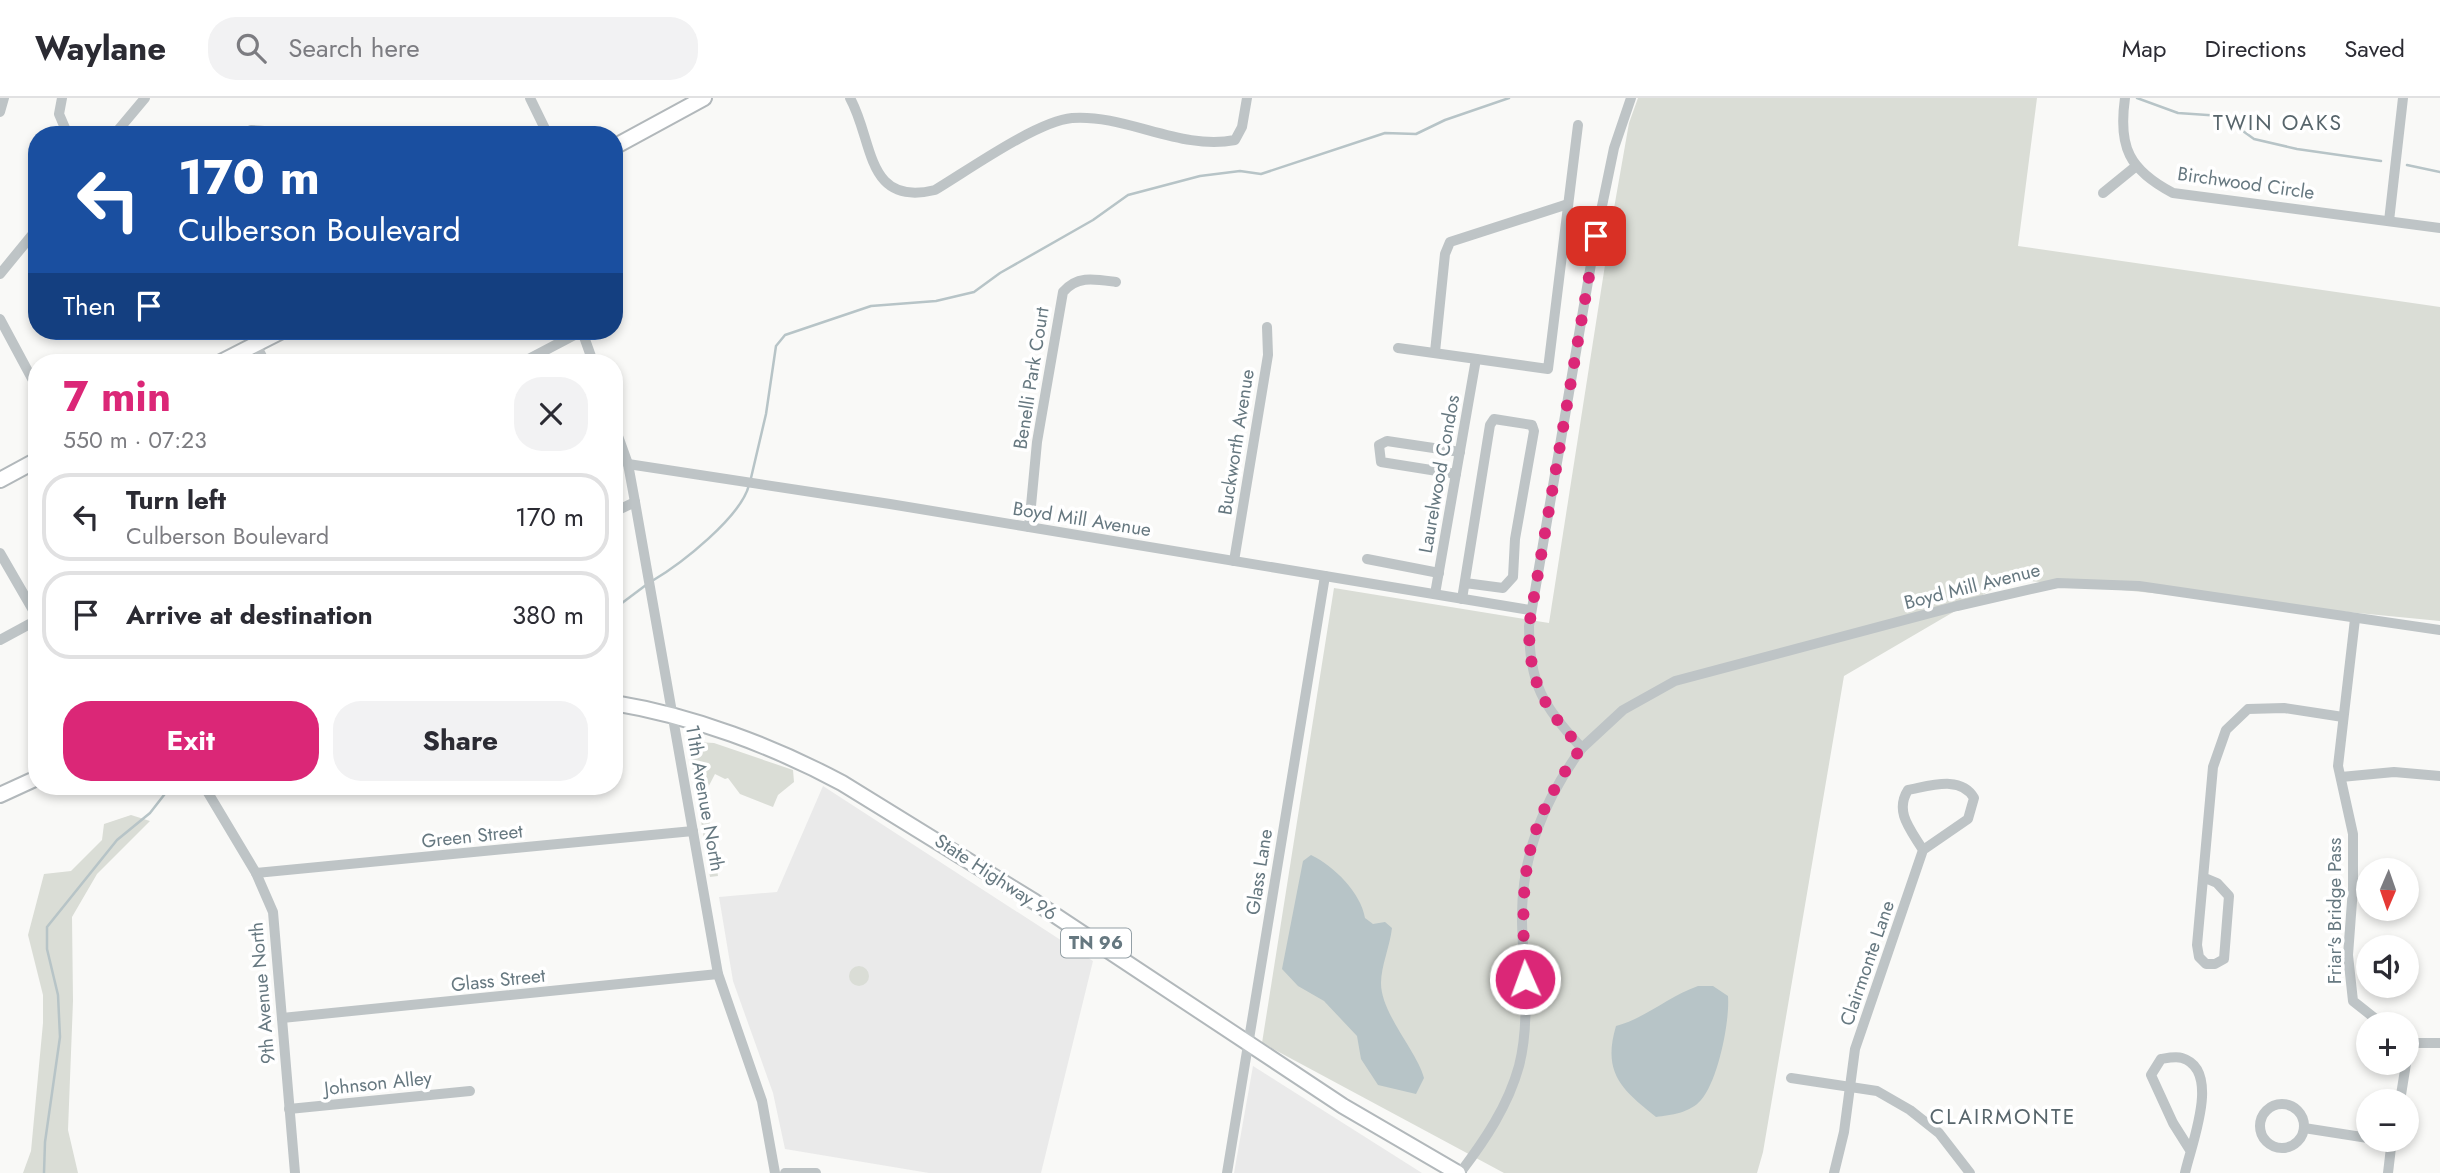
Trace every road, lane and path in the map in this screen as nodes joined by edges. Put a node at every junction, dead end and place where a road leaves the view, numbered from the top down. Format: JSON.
{"nodes":[{"id":1,"x":4,"y":98,"type":"edge"},
{"id":2,"x":62,"y":98,"type":"edge"},
{"id":3,"x":145,"y":98,"type":"edge"},
{"id":4,"x":530,"y":98,"type":"edge"},
{"id":5,"x":704,"y":98,"type":"edge"},
{"id":6,"x":850,"y":98,"type":"edge"},
{"id":7,"x":1247,"y":98,"type":"edge"},
{"id":8,"x":1631,"y":98,"type":"edge"},
{"id":9,"x":2403,"y":98,"type":"edge"},
{"id":10,"x":2125,"y":102,"type":"edge"},
{"id":11,"x":0,"y":112,"type":"edge"},
{"id":12,"x":1578,"y":125,"type":"dead end"},
{"id":13,"x":64,"y":126,"type":"edge"},
{"id":14,"x":122,"y":126,"type":"edge"},
{"id":15,"x":544,"y":126,"type":"edge"},
{"id":16,"x":623,"y":142,"type":"edge"},
{"id":17,"x":2135,"y":167,"type":"junction"},
{"id":18,"x":2103,"y":193,"type":"dead end"},
{"id":19,"x":1568,"y":204,"type":"junction"},
{"id":20,"x":2389,"y":221,"type":"junction"},
{"id":21,"x":2440,"y":228,"type":"edge"},
{"id":22,"x":28,"y":240,"type":"edge"},
{"id":23,"x":0,"y":274,"type":"edge"},
{"id":24,"x":1116,"y":282,"type":"dead end"},
{"id":25,"x":0,"y":319,"type":"edge"},
{"id":26,"x":1267,"y":327,"type":"dead end"},
{"id":27,"x":265,"y":340,"type":"edge"},
{"id":28,"x":565,"y":340,"type":"edge"},
{"id":29,"x":256,"y":345,"type":"junction"},
{"id":30,"x":1398,"y":348,"type":"dead end"},
{"id":31,"x":1435,"y":352,"type":"junction"},
{"id":32,"x":237,"y":354,"type":"edge"},
{"id":33,"x":261,"y":354,"type":"edge"},
{"id":34,"x":538,"y":354,"type":"edge"},
{"id":35,"x":1476,"y":359,"type":"junction"},
{"id":36,"x":28,"y":371,"type":"edge"},
{"id":37,"x":623,"y":450,"type":"edge"},
{"id":38,"x":1460,"y":452,"type":"junction"},
{"id":39,"x":628,"y":464,"type":"junction"},
{"id":40,"x":28,"y":465,"type":"edge"},
{"id":41,"x":1456,"y":474,"type":"junction"},
{"id":42,"x":0,"y":480,"type":"edge"},
{"id":43,"x":635,"y":502,"type":"junction"},
{"id":44,"x":623,"y":508,"type":"edge"},
{"id":45,"x":1029,"y":527,"type":"junction"},
{"id":46,"x":0,"y":553,"type":"edge"},
{"id":47,"x":1367,"y":559,"type":"dead end"},
{"id":48,"x":1234,"y":561,"type":"junction"},
{"id":49,"x":1439,"y":573,"type":"junction"},
{"id":50,"x":1325,"y":576,"type":"junction"},
{"id":51,"x":1465,"y":583,"type":"junction"},
{"id":52,"x":1435,"y":594,"type":"junction"},
{"id":53,"x":1462,"y":599,"type":"junction"},
{"id":54,"x":28,"y":602,"type":"edge"},
{"id":55,"x":1530,"y":610,"type":"junction"},
{"id":56,"x":2355,"y":618,"type":"junction"},
{"id":57,"x":28,"y":623,"type":"edge"},
{"id":58,"x":2440,"y":629,"type":"edge"},
{"id":59,"x":0,"y":640,"type":"edge"},
{"id":60,"x":623,"y":705,"type":"edge"},
{"id":61,"x":673,"y":717,"type":"junction"},
{"id":62,"x":2343,"y":717,"type":"junction"},
{"id":63,"x":1581,"y":748,"type":"junction"},
{"id":64,"x":2440,"y":776,"type":"edge"},
{"id":65,"x":2341,"y":777,"type":"junction"},
{"id":66,"x":28,"y":782,"type":"edge"},
{"id":67,"x":0,"y":795,"type":"edge"},
{"id":68,"x":209,"y":795,"type":"edge"},
{"id":69,"x":693,"y":831,"type":"junction"},
{"id":70,"x":1923,"y":850,"type":"junction"},
{"id":71,"x":256,"y":873,"type":"junction"},
{"id":72,"x":2205,"y":878,"type":"junction"},
{"id":73,"x":718,"y":974,"type":"junction"},
{"id":74,"x":2367,"y":1012,"type":"edge"},
{"id":75,"x":282,"y":1018,"type":"junction"},
{"id":76,"x":2440,"y":1043,"type":"edge"},
{"id":77,"x":2419,"y":1044,"type":"edge"},
{"id":78,"x":1248,"y":1046,"type":"junction"},
{"id":79,"x":1791,"y":1078,"type":"dead end"},
{"id":80,"x":1849,"y":1088,"type":"junction"},
{"id":81,"x":470,"y":1091,"type":"dead end"},
{"id":82,"x":289,"y":1109,"type":"junction"},
{"id":83,"x":2304,"y":1128,"type":"junction"},
{"id":84,"x":2356,"y":1136,"type":"edge"},
{"id":85,"x":2190,"y":1150,"type":"junction"},
{"id":86,"x":2391,"y":1152,"type":"edge"},
{"id":87,"x":295,"y":1173,"type":"edge"},
{"id":88,"x":775,"y":1173,"type":"edge"},
{"id":89,"x":785,"y":1173,"type":"edge"},
{"id":90,"x":816,"y":1173,"type":"edge"},
{"id":91,"x":1227,"y":1173,"type":"edge"},
{"id":92,"x":1459,"y":1173,"type":"edge"},
{"id":93,"x":1834,"y":1173,"type":"edge"},
{"id":94,"x":1970,"y":1173,"type":"edge"},
{"id":95,"x":2185,"y":1173,"type":"edge"},
{"id":96,"x":2388,"y":1173,"type":"edge"}],
"edges":[{"from":1,"to":11,"type":"street"},
{"from":2,"to":13,"type":"street"},
{"from":3,"to":14,"type":"street"},
{"from":4,"to":15,"type":"street"},
{"from":5,"to":16,"type":"main road"},
{"from":6,"to":7,"type":"street"},
{"from":8,"to":55,"type":"street"},
{"from":9,"to":20,"type":"street"},
{"from":10,"to":17,"type":"street"},
{"from":12,"to":19,"type":"street"},
{"from":17,"to":18,"type":"street"},
{"from":17,"to":20,"type":"street","name":"Birchwood Circle"},
{"from":19,"to":31,"type":"street"},
{"from":19,"to":35,"type":"street"},
{"from":20,"to":21,"type":"street","name":"Birchwood Circle"},
{"from":22,"to":23,"type":"street"},
{"from":24,"to":45,"type":"street","name":"Benelli Park Court"},
{"from":25,"to":36,"type":"street"},
{"from":26,"to":48,"type":"street","name":"Buckworth Avenue"},
{"from":27,"to":29,"type":"main road"},
{"from":28,"to":34,"type":"street"},
{"from":29,"to":32,"type":"main road"},
{"from":29,"to":33,"type":"street"},
{"from":30,"to":31,"type":"street"},
{"from":31,"to":35,"type":"street"},
{"from":35,"to":38,"type":"street","name":"Laurelwood Condos"},
{"from":37,"to":39,"type":"street","name":"11th Avenue North"},
{"from":38,"to":41,"type":"street","name":"Laurelwood Condos"},
{"from":38,"to":41,"type":"street"},
{"from":39,"to":43,"type":"street","name":"11th Avenue North"},
{"from":39,"to":45,"type":"street","name":"Boyd Mill Avenue"},
{"from":40,"to":42,"type":"main road"},
{"from":41,"to":49,"type":"street","name":"Laurelwood Condos"},
{"from":43,"to":44,"type":"street"},
{"from":43,"to":61,"type":"street","name":"11th Avenue North"},
{"from":45,"to":48,"type":"street","name":"Boyd Mill Avenue"},
{"from":46,"to":54,"type":"street"},
{"from":47,"to":49,"type":"street"},
{"from":48,"to":50,"type":"street","name":"Boyd Mill Avenue"},
{"from":49,"to":52,"type":"street","name":"Laurelwood Condos"},
{"from":50,"to":52,"type":"street","name":"Boyd Mill Avenue"},
{"from":50,"to":78,"type":"street","name":"Glass Lane"},
{"from":51,"to":51,"type":"street"},
{"from":51,"to":53,"type":"street"},
{"from":52,"to":53,"type":"street","name":"Boyd Mill Avenue"},
{"from":53,"to":55,"type":"street","name":"Boyd Mill Avenue"},
{"from":55,"to":63,"type":"street"},
{"from":56,"to":58,"type":"street","name":"Boyd Mill Avenue"},
{"from":56,"to":62,"type":"street","name":"Friar's Bridge Pass"},
{"from":56,"to":63,"type":"street","name":"Boyd Mill Avenue"},
{"from":57,"to":59,"type":"street"},
{"from":60,"to":61,"type":"main road","name":"State Highway 96","number":"TN 96"},
{"from":61,"to":69,"type":"street","name":"11th Avenue North"},
{"from":61,"to":78,"type":"main road","name":"State Highway 96","number":"TN 96"},
{"from":62,"to":65,"type":"street","name":"Friar's Bridge Pass"},
{"from":62,"to":72,"type":"street"},
{"from":63,"to":92,"type":"street","name":"Boyd Mill Avenue"},
{"from":64,"to":65,"type":"street"},
{"from":65,"to":74,"type":"street","name":"Friar's Bridge Pass"},
{"from":66,"to":67,"type":"main road"},
{"from":68,"to":71,"type":"street","name":"9th Avenue North"},
{"from":69,"to":71,"type":"street","name":"Green Street"},
{"from":69,"to":73,"type":"street","name":"11th Avenue North"},
{"from":70,"to":70,"type":"street"},
{"from":70,"to":80,"type":"street","name":"Clairmonte Lane"},
{"from":71,"to":75,"type":"street","name":"9th Avenue North"},
{"from":72,"to":72,"type":"street"},
{"from":73,"to":75,"type":"street","name":"Glass Street"},
{"from":73,"to":88,"type":"street","name":"11th Avenue North"},
{"from":75,"to":82,"type":"street","name":"9th Avenue North"},
{"from":76,"to":77,"type":"street"},
{"from":78,"to":91,"type":"street","name":"Glass Lane"},
{"from":78,"to":92,"type":"main road","name":"State Highway 96","number":"TN 96"},
{"from":79,"to":80,"type":"street"},
{"from":80,"to":93,"type":"street","name":"Clairmonte Lane"},
{"from":80,"to":94,"type":"street"},
{"from":81,"to":82,"type":"street","name":"Johnson Alley"},
{"from":82,"to":87,"type":"street","name":"9th Avenue North"},
{"from":83,"to":83,"type":"street"},
{"from":83,"to":84,"type":"street"},
{"from":85,"to":85,"type":"street"},
{"from":85,"to":95,"type":"street"},
{"from":86,"to":96,"type":"street"},
{"from":89,"to":90,"type":"street"}]}
